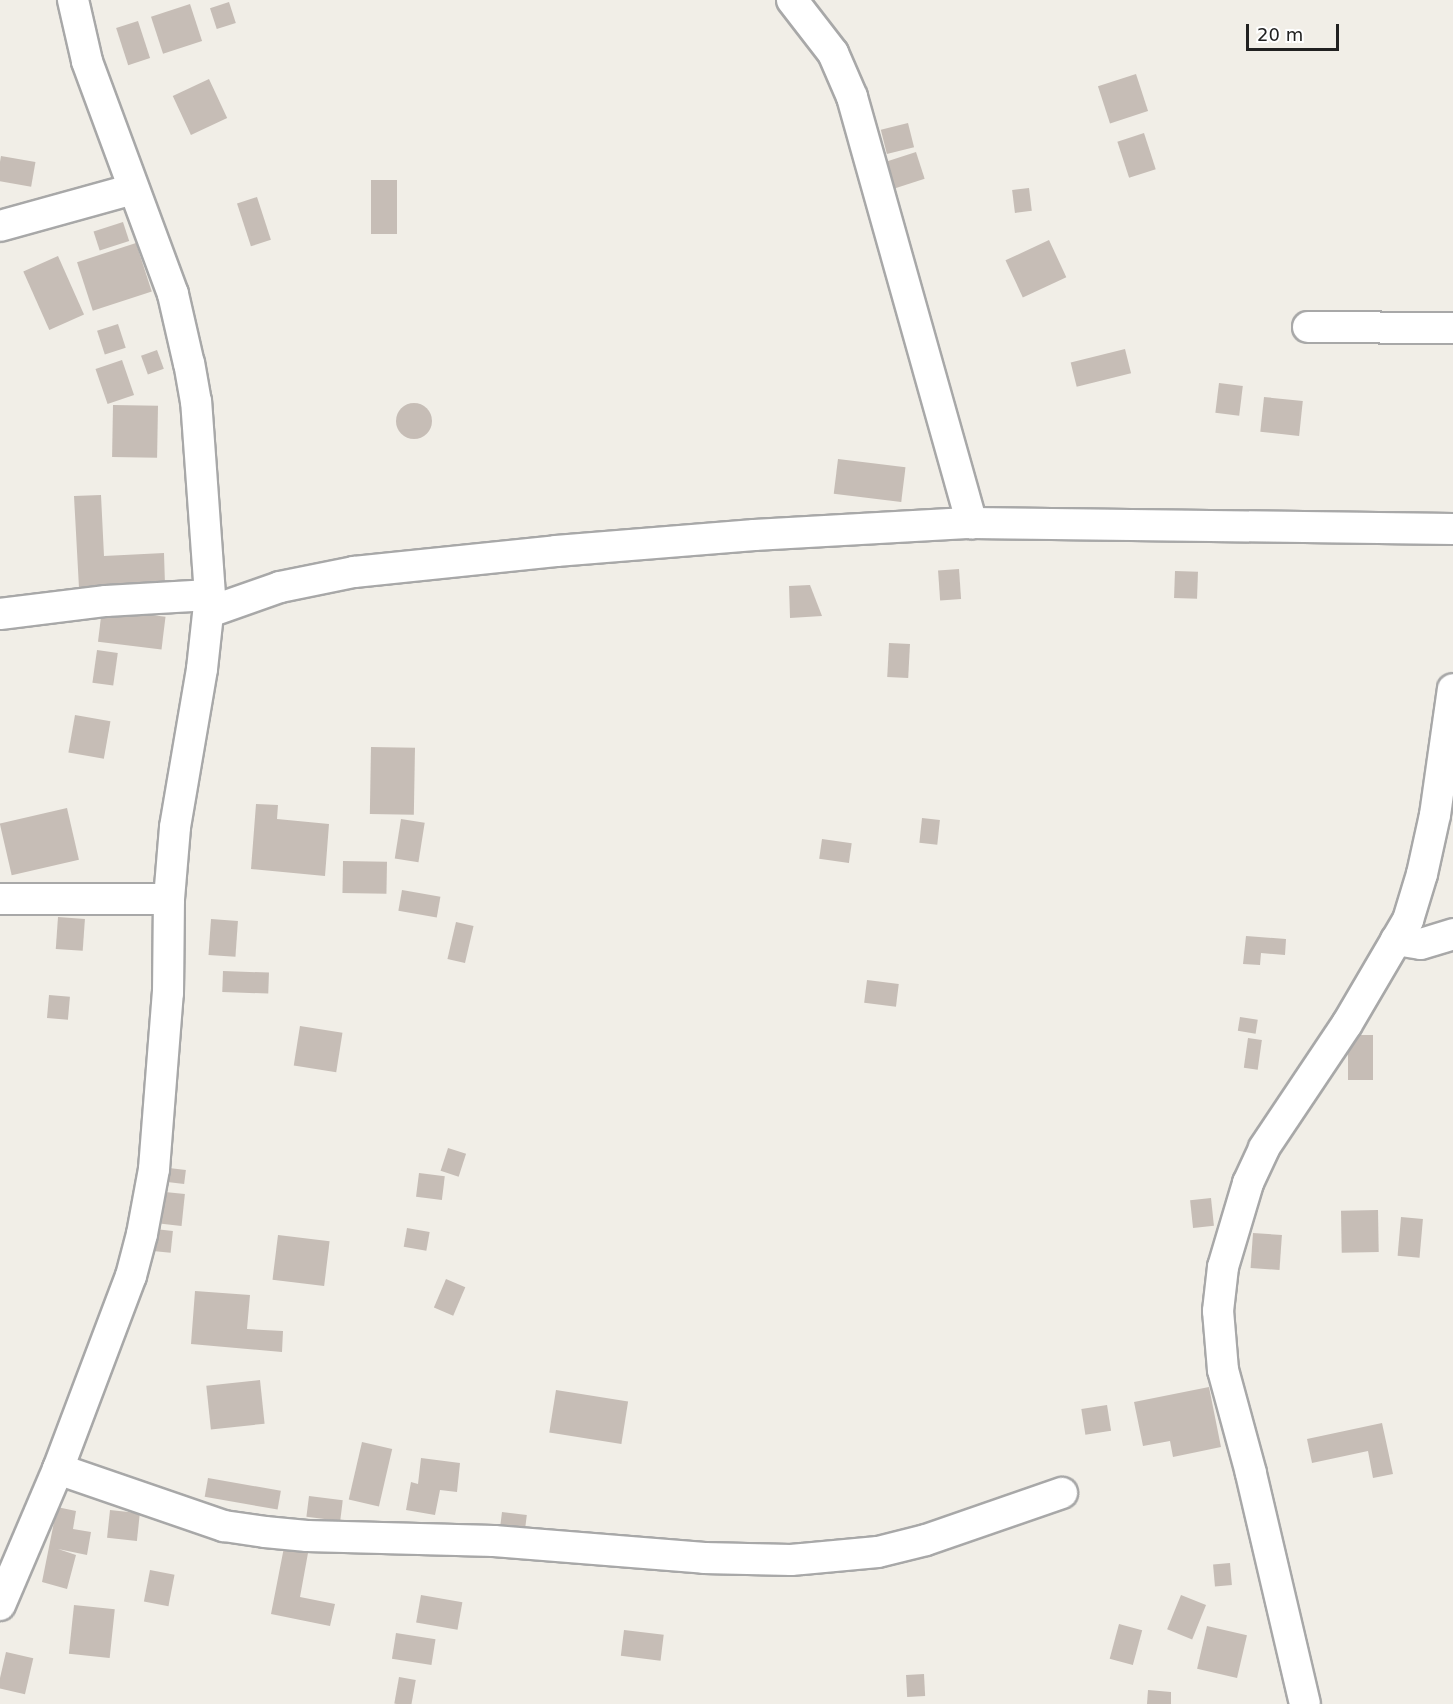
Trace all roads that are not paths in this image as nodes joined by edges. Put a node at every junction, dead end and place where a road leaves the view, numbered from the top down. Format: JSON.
{"nodes":[{"id":1,"x":73,"y":0,"type":"edge"},
{"id":2,"x":792,"y":0,"type":"edge"},
{"id":3,"x":133,"y":189,"type":"junction"},
{"id":4,"x":0,"y":226,"type":"edge"},
{"id":5,"x":1308,"y":327,"type":"dead end"},
{"id":6,"x":1453,"y":328,"type":"edge"},
{"id":7,"x":972,"y":523,"type":"junction"},
{"id":8,"x":1453,"y":529,"type":"edge"},
{"id":9,"x":209,"y":603,"type":"junction"},
{"id":10,"x":0,"y":614,"type":"edge"},
{"id":11,"x":1453,"y":689,"type":"edge"},
{"id":12,"x":0,"y":899,"type":"edge"},
{"id":13,"x":169,"y":899,"type":"junction"},
{"id":14,"x":1453,"y":934,"type":"edge"},
{"id":15,"x":1396,"y":940,"type":"junction"},
{"id":16,"x":58,"y":1468,"type":"junction"},
{"id":17,"x":1062,"y":1493,"type":"dead end"},
{"id":18,"x":0,"y":1605,"type":"edge"},
{"id":19,"x":1305,"y":1704,"type":"edge"}],
"edges":[{"from":1,"to":3,"type":"street"},
{"from":2,"to":7,"type":"street"},
{"from":3,"to":4,"type":"street"},
{"from":3,"to":9,"type":"street"},
{"from":5,"to":6,"type":"street"},
{"from":7,"to":8,"type":"street"},
{"from":7,"to":9,"type":"street"},
{"from":9,"to":10,"type":"street"},
{"from":9,"to":13,"type":"street"},
{"from":11,"to":15,"type":"street"},
{"from":12,"to":13,"type":"street"},
{"from":13,"to":16,"type":"street"},
{"from":14,"to":15,"type":"street"},
{"from":15,"to":19,"type":"street"},
{"from":16,"to":17,"type":"street"},
{"from":16,"to":18,"type":"street"}]}
